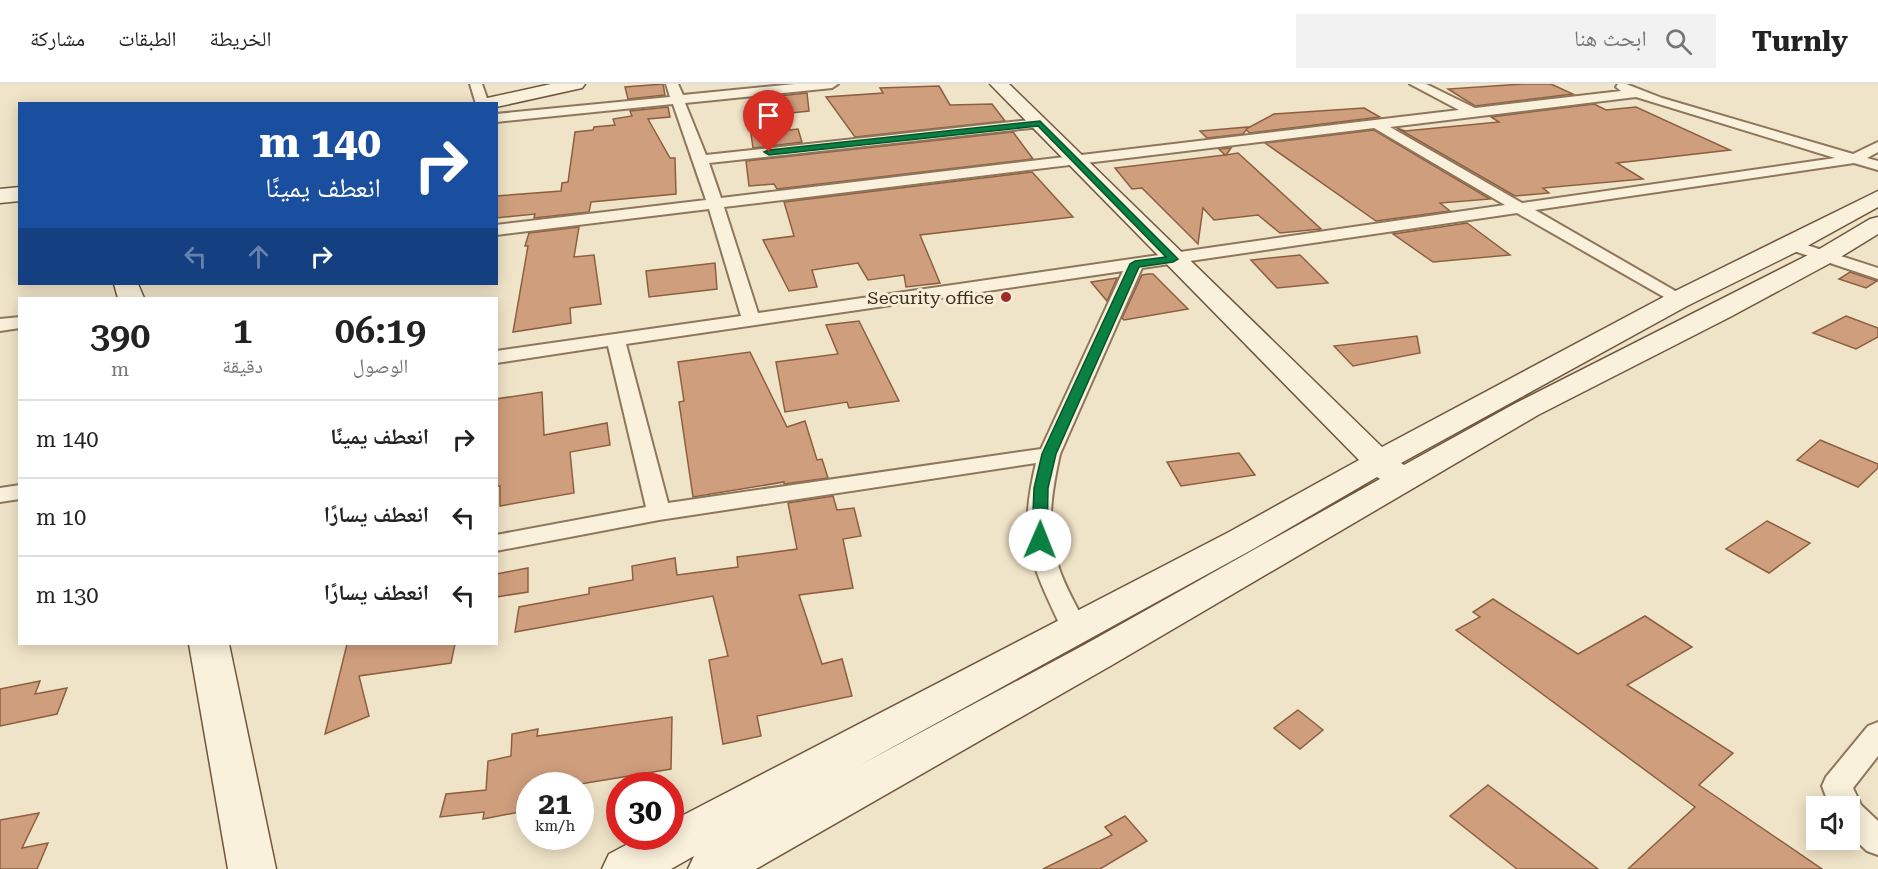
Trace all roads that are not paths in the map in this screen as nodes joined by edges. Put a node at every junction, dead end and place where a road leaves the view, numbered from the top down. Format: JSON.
{"nodes":[{"id":1,"x":476,"y":84,"type":"edge"},
{"id":2,"x":576,"y":84,"type":"edge"},
{"id":3,"x":672,"y":84,"type":"edge"},
{"id":4,"x":832,"y":84,"type":"edge"},
{"id":5,"x":999,"y":84,"type":"edge"},
{"id":6,"x":1416,"y":84,"type":"edge"},
{"id":7,"x":1615,"y":84,"type":"edge"},
{"id":8,"x":1636,"y":93,"type":"junction"},
{"id":9,"x":679,"y":99,"type":"junction"},
{"id":10,"x":483,"y":102,"type":"edge"},
{"id":11,"x":493,"y":102,"type":"edge"},
{"id":12,"x":1474,"y":113,"type":"junction"},
{"id":13,"x":498,"y":118,"type":"edge"},
{"id":14,"x":1040,"y":123,"type":"junction"},
{"id":15,"x":1377,"y":124,"type":"junction"},
{"id":16,"x":1878,"y":146,"type":"edge"},
{"id":17,"x":1855,"y":159,"type":"junction"},
{"id":18,"x":701,"y":160,"type":"junction"},
{"id":19,"x":1078,"y":160,"type":"junction"},
{"id":20,"x":1878,"y":166,"type":"edge"},
{"id":21,"x":18,"y":194,"type":"edge"},
{"id":22,"x":0,"y":196,"type":"edge"},
{"id":23,"x":1878,"y":198,"type":"edge"},
{"id":24,"x":715,"y":205,"type":"junction"},
{"id":25,"x":1520,"y":208,"type":"junction"},
{"id":26,"x":1878,"y":224,"type":"edge"},
{"id":27,"x":498,"y":230,"type":"edge"},
{"id":28,"x":1791,"y":245,"type":"junction"},
{"id":29,"x":1825,"y":256,"type":"junction"},
{"id":30,"x":1173,"y":259,"type":"junction"},
{"id":31,"x":1135,"y":264,"type":"junction"},
{"id":32,"x":1878,"y":274,"type":"edge"},
{"id":33,"x":1678,"y":300,"type":"junction"},
{"id":34,"x":751,"y":320,"type":"junction"},
{"id":35,"x":18,"y":322,"type":"edge"},
{"id":36,"x":0,"y":325,"type":"edge"},
{"id":37,"x":616,"y":340,"type":"junction"},
{"id":38,"x":498,"y":357,"type":"edge"},
{"id":39,"x":1049,"y":454,"type":"junction"},
{"id":40,"x":1391,"y":471,"type":"junction"},
{"id":41,"x":18,"y":492,"type":"edge"},
{"id":42,"x":0,"y":495,"type":"edge"},
{"id":43,"x":659,"y":512,"type":"junction"},
{"id":44,"x":498,"y":543,"type":"edge"},
{"id":45,"x":1075,"y":629,"type":"junction"},
{"id":46,"x":209,"y":645,"type":"edge"},
{"id":47,"x":1878,"y":734,"type":"edge"},
{"id":48,"x":1841,"y":796,"type":"edge"},
{"id":49,"x":1860,"y":824,"type":"edge"},
{"id":50,"x":1878,"y":841,"type":"edge"},
{"id":51,"x":252,"y":869,"type":"edge"},
{"id":52,"x":626,"y":869,"type":"edge"},
{"id":53,"x":712,"y":869,"type":"edge"}],
"edges":[{"from":1,"to":10,"type":"street"},
{"from":2,"to":11,"type":"main road"},
{"from":3,"to":9,"type":"street"},
{"from":4,"to":9,"type":"street"},
{"from":5,"to":14,"type":"main road"},
{"from":6,"to":12,"type":"street"},
{"from":7,"to":8,"type":"street"},
{"from":8,"to":12,"type":"street"},
{"from":8,"to":17,"type":"street"},
{"from":9,"to":13,"type":"street"},
{"from":9,"to":18,"type":"street"},
{"from":12,"to":15,"type":"street"},
{"from":14,"to":18,"type":"street"},
{"from":14,"to":19,"type":"main road"},
{"from":15,"to":19,"type":"street"},
{"from":15,"to":25,"type":"street"},
{"from":16,"to":17,"type":"street"},
{"from":17,"to":20,"type":"street"},
{"from":17,"to":25,"type":"street"},
{"from":18,"to":24,"type":"street"},
{"from":19,"to":24,"type":"street"},
{"from":19,"to":30,"type":"main road"},
{"from":21,"to":22,"type":"main road"},
{"from":23,"to":28,"type":"main road"},
{"from":24,"to":27,"type":"street"},
{"from":24,"to":34,"type":"street"},
{"from":25,"to":30,"type":"street"},
{"from":25,"to":33,"type":"street"},
{"from":26,"to":29,"type":"main road"},
{"from":28,"to":29,"type":"street"},
{"from":28,"to":33,"type":"main road"},
{"from":29,"to":32,"type":"street"},
{"from":29,"to":40,"type":"main road"},
{"from":30,"to":31,"type":"street"},
{"from":30,"to":40,"type":"main road"},
{"from":31,"to":34,"type":"street"},
{"from":31,"to":39,"type":"street"},
{"from":33,"to":40,"type":"main road"},
{"from":34,"to":37,"type":"street"},
{"from":35,"to":36,"type":"street"},
{"from":37,"to":38,"type":"street"},
{"from":37,"to":43,"type":"street"},
{"from":39,"to":43,"type":"street"},
{"from":39,"to":45,"type":"street"},
{"from":40,"to":45,"type":"main road"},
{"from":40,"to":53,"type":"main road"},
{"from":41,"to":42,"type":"street"},
{"from":43,"to":44,"type":"street"},
{"from":45,"to":52,"type":"main road"},
{"from":46,"to":51,"type":"main road"},
{"from":47,"to":48,"type":"street"},
{"from":49,"to":50,"type":"street"}]}
